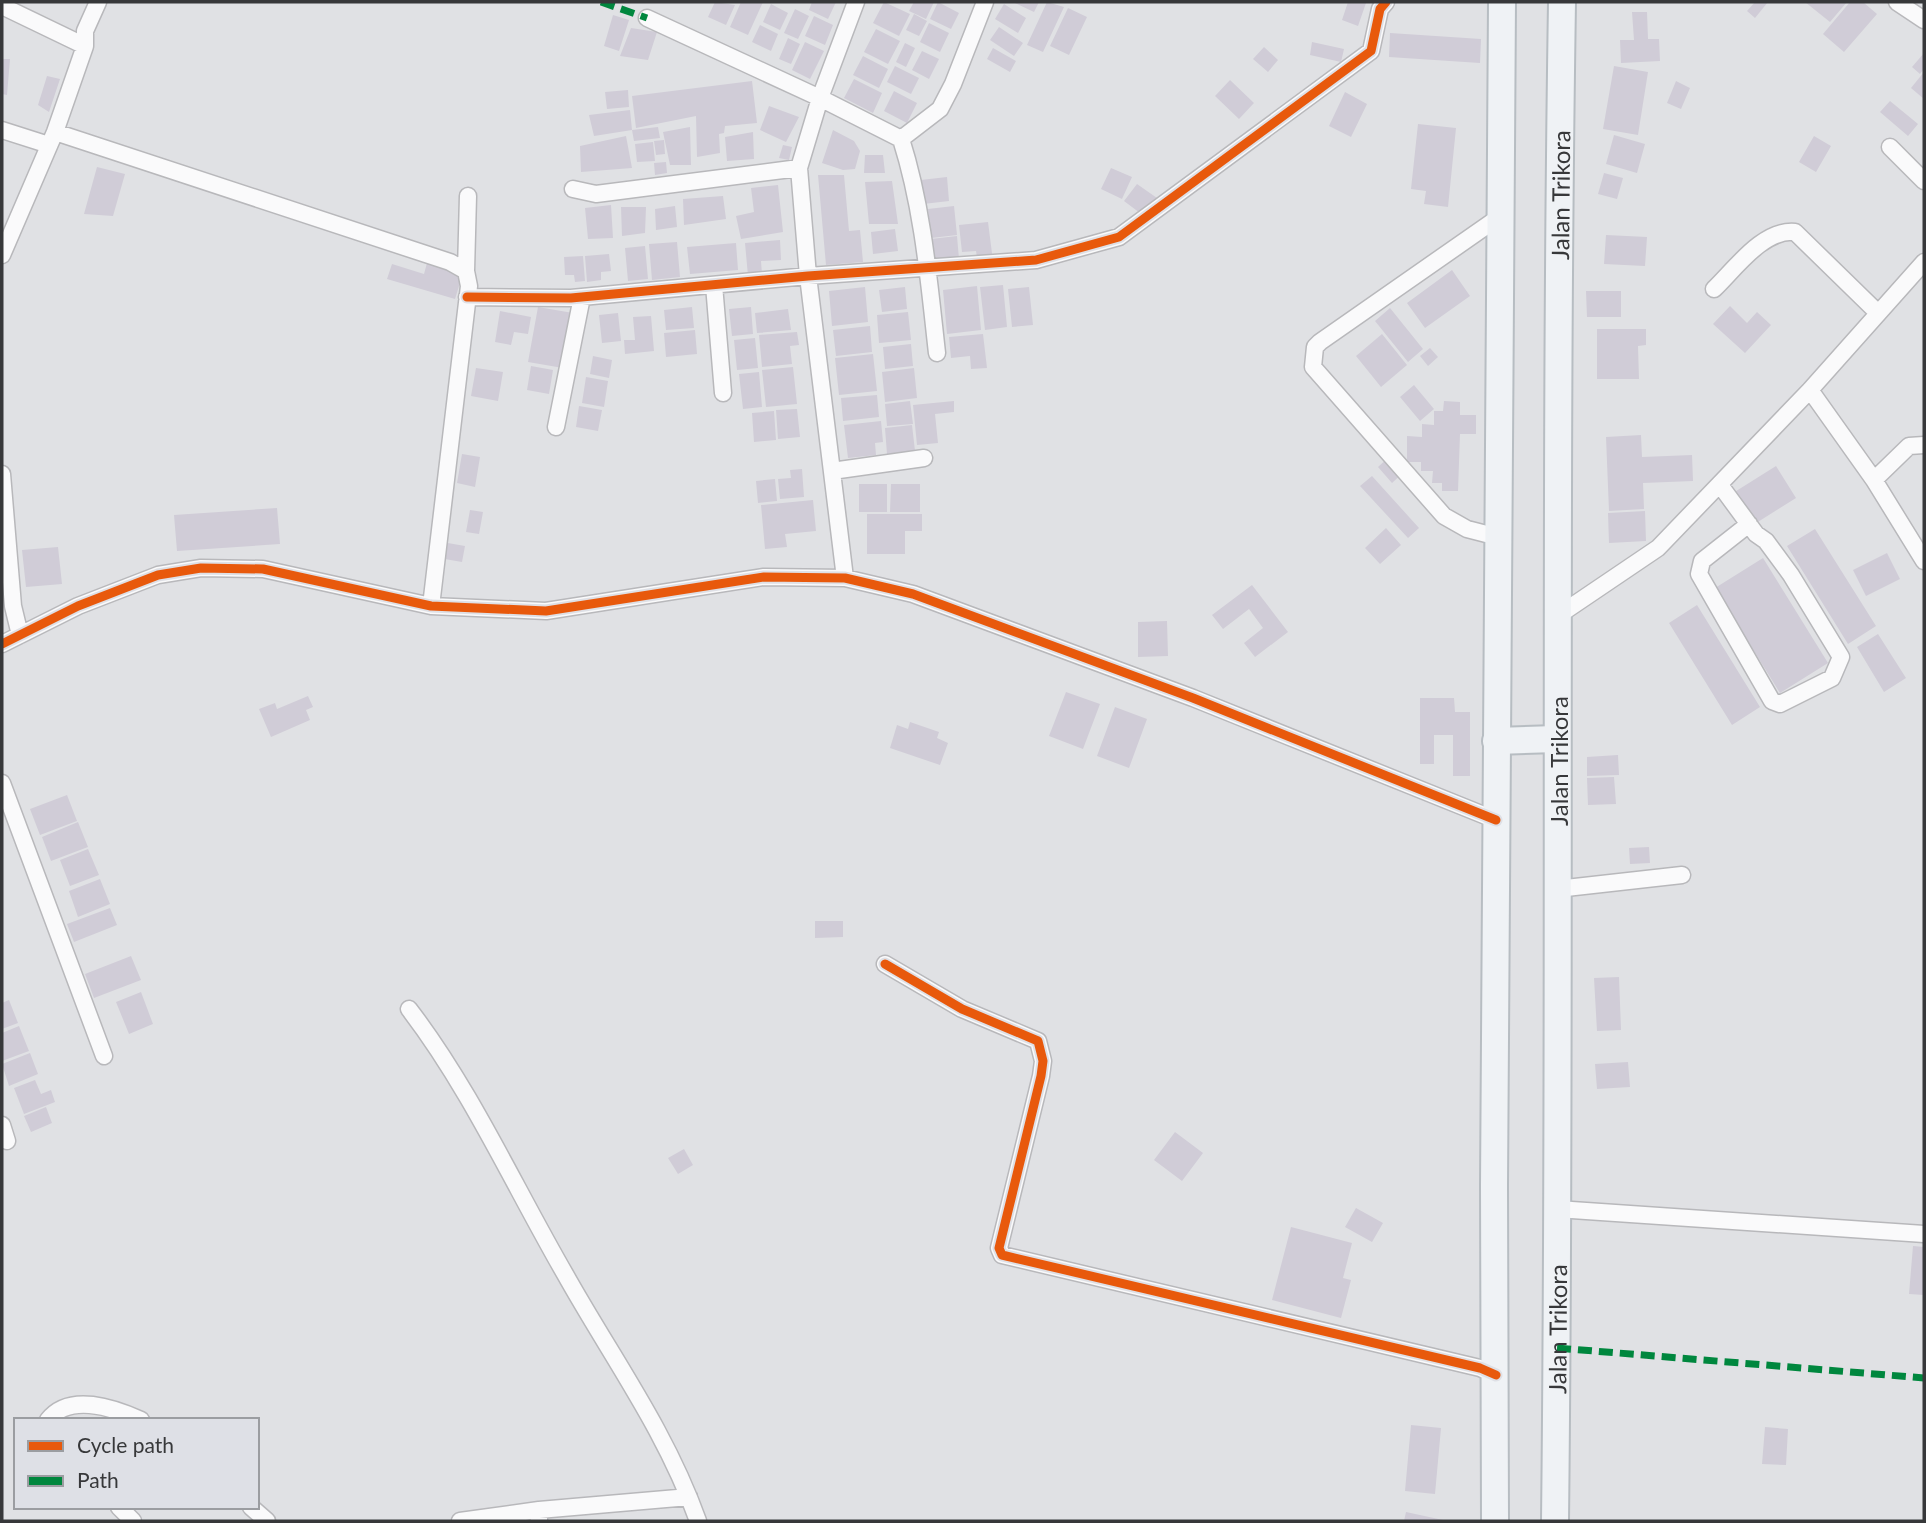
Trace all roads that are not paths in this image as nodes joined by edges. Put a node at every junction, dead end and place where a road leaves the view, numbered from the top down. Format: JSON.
{"nodes":[{"id":1,"x":98,"y":2,"type":"edge"},
{"id":2,"x":856,"y":2,"type":"edge"},
{"id":3,"x":985,"y":2,"type":"edge"},
{"id":4,"x":1386,"y":2,"type":"edge"},
{"id":5,"x":1502,"y":2,"type":"edge"},
{"id":6,"x":1562,"y":2,"type":"edge"},
{"id":7,"x":1897,"y":2,"type":"edge"},
{"id":8,"x":2,"y":6,"type":"edge"},
{"id":9,"x":647,"y":18,"type":"dead end"},
{"id":10,"x":1924,"y":20,"type":"edge"},
{"id":11,"x":85,"y":46,"type":"junction"},
{"id":12,"x":820,"y":98,"type":"junction"},
{"id":13,"x":2,"y":130,"type":"edge"},
{"id":14,"x":52,"y":139,"type":"junction"},
{"id":15,"x":901,"y":139,"type":"junction"},
{"id":16,"x":1890,"y":147,"type":"dead end"},
{"id":17,"x":800,"y":168,"type":"junction"},
{"id":18,"x":1924,"y":181,"type":"edge"},
{"id":19,"x":573,"y":189,"type":"dead end"},
{"id":20,"x":468,"y":196,"type":"dead end"},
{"id":21,"x":1502,"y":215,"type":"junction"},
{"id":22,"x":2,"y":255,"type":"edge"},
{"id":23,"x":1924,"y":262,"type":"edge"},
{"id":24,"x":927,"y":267,"type":"junction"},
{"id":25,"x":466,"y":271,"type":"junction"},
{"id":26,"x":808,"y":276,"type":"junction"},
{"id":27,"x":714,"y":285,"type":"junction"},
{"id":28,"x":1714,"y":289,"type":"dead end"},
{"id":29,"x":467,"y":297,"type":"junction"},
{"id":30,"x":582,"y":297,"type":"junction"},
{"id":31,"x":1878,"y":313,"type":"junction"},
{"id":32,"x":937,"y":353,"type":"dead end"},
{"id":33,"x":1810,"y":390,"type":"junction"},
{"id":34,"x":723,"y":393,"type":"dead end"},
{"id":35,"x":556,"y":427,"type":"dead end"},
{"id":36,"x":1924,"y":445,"type":"edge"},
{"id":37,"x":924,"y":458,"type":"dead end"},
{"id":38,"x":832,"y":471,"type":"junction"},
{"id":39,"x":2,"y":474,"type":"edge"},
{"id":40,"x":1874,"y":480,"type":"junction"},
{"id":41,"x":1720,"y":485,"type":"junction"},
{"id":42,"x":1749,"y":524,"type":"junction"},
{"id":43,"x":1498,"y":537,"type":"junction"},
{"id":44,"x":1924,"y":561,"type":"edge"},
{"id":45,"x":845,"y":578,"type":"junction"},
{"id":46,"x":431,"y":606,"type":"junction"},
{"id":47,"x":1556,"y":617,"type":"junction"},
{"id":48,"x":20,"y":635,"type":"junction"},
{"id":49,"x":2,"y":644,"type":"edge"},
{"id":50,"x":1556,"y":739,"type":"junction"},
{"id":51,"x":1496,"y":741,"type":"junction"},
{"id":52,"x":2,"y":783,"type":"edge"},
{"id":53,"x":1496,"y":820,"type":"junction"},
{"id":54,"x":1682,"y":875,"type":"dead end"},
{"id":55,"x":1557,"y":889,"type":"junction"},
{"id":56,"x":885,"y":964,"type":"dead end"},
{"id":57,"x":410,"y":1009,"type":"dead end"},
{"id":58,"x":104,"y":1056,"type":"dead end"},
{"id":59,"x":1557,"y":1209,"type":"junction"},
{"id":60,"x":1924,"y":1234,"type":"edge"},
{"id":61,"x":1496,"y":1375,"type":"junction"},
{"id":62,"x":50,"y":1418,"type":"edge"},
{"id":63,"x":135,"y":1418,"type":"edge"},
{"id":64,"x":689,"y":1497,"type":"junction"},
{"id":65,"x":121,"y":1509,"type":"edge"},
{"id":66,"x":253,"y":1509,"type":"edge"},
{"id":67,"x":539,"y":1516,"type":"edge"},
{"id":68,"x":134,"y":1521,"type":"edge"},
{"id":69,"x":267,"y":1521,"type":"edge"},
{"id":70,"x":460,"y":1521,"type":"edge"},
{"id":71,"x":698,"y":1521,"type":"edge"},
{"id":72,"x":1495,"y":1521,"type":"edge"},
{"id":73,"x":1555,"y":1521,"type":"edge"}],
"edges":[{"from":1,"to":11,"type":"street"},
{"from":2,"to":12,"type":"street"},
{"from":3,"to":15,"type":"street"},
{"from":4,"to":24,"type":"street"},
{"from":5,"to":21,"type":"main road"},
{"from":6,"to":47,"type":"main road","name":"Jalan Trikora"},
{"from":7,"to":10,"type":"street"},
{"from":8,"to":11,"type":"street"},
{"from":9,"to":12,"type":"street"},
{"from":11,"to":14,"type":"street"},
{"from":12,"to":15,"type":"street"},
{"from":12,"to":17,"type":"street"},
{"from":13,"to":14,"type":"street"},
{"from":14,"to":22,"type":"street"},
{"from":14,"to":25,"type":"street"},
{"from":15,"to":24,"type":"street"},
{"from":16,"to":18,"type":"street"},
{"from":17,"to":19,"type":"street"},
{"from":17,"to":26,"type":"street"},
{"from":20,"to":25,"type":"street"},
{"from":21,"to":43,"type":"main road"},
{"from":21,"to":43,"type":"street"},
{"from":23,"to":31,"type":"street"},
{"from":24,"to":26,"type":"street"},
{"from":24,"to":32,"type":"street"},
{"from":25,"to":29,"type":"street"},
{"from":26,"to":27,"type":"street"},
{"from":26,"to":38,"type":"street"},
{"from":27,"to":30,"type":"street"},
{"from":27,"to":34,"type":"street"},
{"from":28,"to":31,"type":"street"},
{"from":29,"to":30,"type":"street"},
{"from":29,"to":46,"type":"street"},
{"from":30,"to":35,"type":"street"},
{"from":31,"to":33,"type":"street"},
{"from":33,"to":40,"type":"street"},
{"from":33,"to":41,"type":"street"},
{"from":36,"to":40,"type":"street"},
{"from":37,"to":38,"type":"street"},
{"from":38,"to":45,"type":"street"},
{"from":39,"to":48,"type":"street"},
{"from":40,"to":44,"type":"street"},
{"from":41,"to":42,"type":"street"},
{"from":41,"to":47,"type":"street"},
{"from":42,"to":42,"type":"street"},
{"from":43,"to":51,"type":"main road"},
{"from":45,"to":46,"type":"street"},
{"from":45,"to":53,"type":"street"},
{"from":46,"to":48,"type":"street"},
{"from":47,"to":50,"type":"main road","name":"Jalan Trikora"},
{"from":48,"to":49,"type":"street"},
{"from":50,"to":51,"type":"main road"},
{"from":50,"to":55,"type":"main road","name":"Jalan Trikora"},
{"from":51,"to":53,"type":"main road"},
{"from":52,"to":58,"type":"street"},
{"from":53,"to":61,"type":"main road"},
{"from":54,"to":55,"type":"street"},
{"from":55,"to":59,"type":"main road","name":"Jalan Trikora"},
{"from":56,"to":61,"type":"street"},
{"from":57,"to":64,"type":"street"},
{"from":59,"to":60,"type":"street"},
{"from":59,"to":73,"type":"main road","name":"Jalan Trikora"},
{"from":61,"to":72,"type":"main road"},
{"from":62,"to":63,"type":"street"},
{"from":64,"to":67,"type":"street"},
{"from":64,"to":71,"type":"street"},
{"from":65,"to":68,"type":"street"},
{"from":66,"to":69,"type":"street"},
{"from":67,"to":70,"type":"street"}]}
